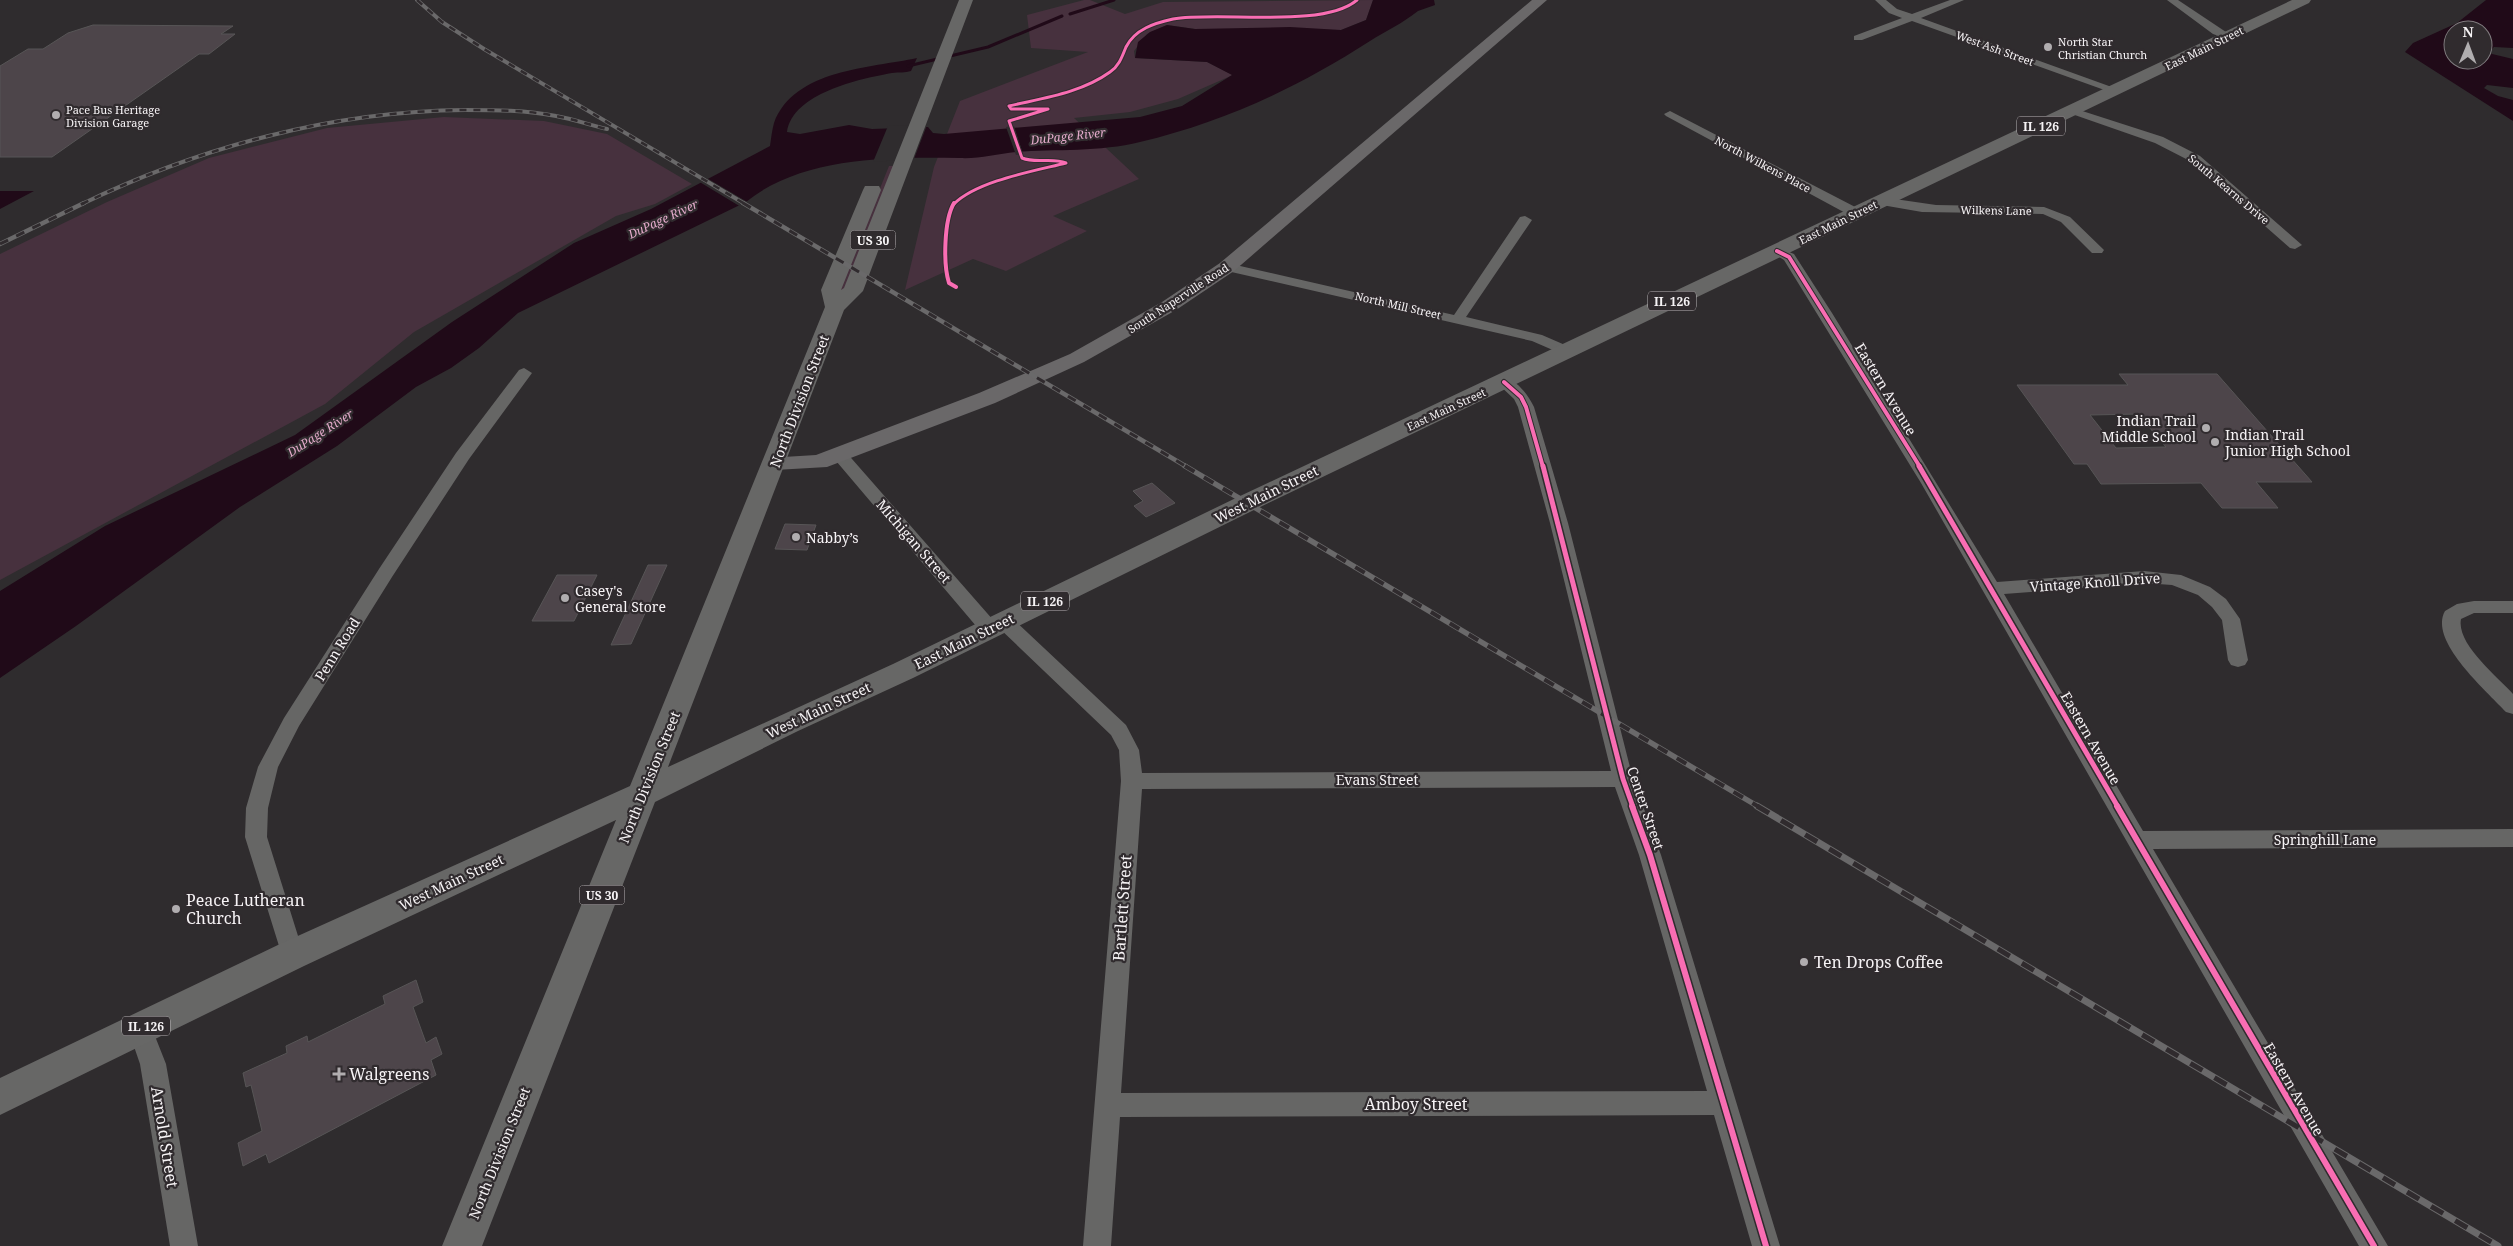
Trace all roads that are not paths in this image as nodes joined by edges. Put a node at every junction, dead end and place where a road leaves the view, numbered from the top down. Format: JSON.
{"nodes":[{"id":1,"x":966,"y":0,"type":"edge"},
{"id":2,"x":1540,"y":0,"type":"edge"},
{"id":3,"x":1880,"y":0,"type":"edge"},
{"id":4,"x":1959,"y":0,"type":"edge"},
{"id":5,"x":2172,"y":0,"type":"edge"},
{"id":6,"x":2304,"y":0,"type":"edge"},
{"id":7,"x":1914,"y":18,"type":"junction"},
{"id":8,"x":2203,"y":23,"type":"joint"},
{"id":9,"x":2227,"y":36,"type":"junction"},
{"id":10,"x":1858,"y":38,"type":"dead end"},
{"id":11,"x":2114,"y":90,"type":"junction"},
{"id":12,"x":2073,"y":111,"type":"junction"},
{"id":13,"x":1670,"y":114,"type":"dead end"},
{"id":14,"x":1881,"y":201,"type":"junction"},
{"id":15,"x":1856,"y":213,"type":"junction"},
{"id":16,"x":1526,"y":220,"type":"dead end"},
{"id":17,"x":2295,"y":246,"type":"dead end"},
{"id":18,"x":2097,"y":250,"type":"dead end"},
{"id":19,"x":1777,"y":251,"type":"junction"},
{"id":20,"x":1227,"y":267,"type":"junction"},
{"id":21,"x":1458,"y":319,"type":"junction"},
{"id":22,"x":1567,"y":351,"type":"junction"},
{"id":23,"x":524,"y":373,"type":"dead end"},
{"id":24,"x":1504,"y":382,"type":"junction"},
{"id":25,"x":839,"y":455,"type":"junction"},
{"id":26,"x":1345,"y":457,"type":"joint"},
{"id":27,"x":775,"y":463,"type":"junction"},
{"id":28,"x":1188,"y":532,"type":"joint"},
{"id":29,"x":1992,"y":589,"type":"junction"},
{"id":30,"x":2513,"y":607,"type":"edge"},
{"id":31,"x":996,"y":625,"type":"junction"},
{"id":32,"x":2238,"y":660,"type":"dead end"},
{"id":33,"x":903,"y":671,"type":"joint"},
{"id":34,"x":2513,"y":707,"type":"edge"},
{"id":35,"x":1623,"y":778,"type":"junction"},
{"id":36,"x":1132,"y":781,"type":"junction"},
{"id":37,"x":640,"y":795,"type":"junction"},
{"id":38,"x":2513,"y":838,"type":"edge"},
{"id":39,"x":2137,"y":840,"type":"junction"},
{"id":40,"x":292,"y":955,"type":"junction"},
{"id":41,"x":140,"y":1029,"type":"junction"},
{"id":42,"x":0,"y":1096,"type":"edge"},
{"id":43,"x":1725,"y":1103,"type":"junction"},
{"id":44,"x":1107,"y":1105,"type":"junction"},
{"id":45,"x":184,"y":1246,"type":"edge"},
{"id":46,"x":462,"y":1246,"type":"edge"},
{"id":47,"x":1097,"y":1246,"type":"edge"},
{"id":48,"x":1766,"y":1246,"type":"edge"},
{"id":49,"x":2374,"y":1246,"type":"edge"}],
"edges":[{"from":1,"to":27,"type":"main road","name":"North Division Street","number":"US 30"},
{"from":2,"to":20,"type":"main road","name":"South Naperville Road"},
{"from":3,"to":7,"type":"street","name":"West Ash Street"},
{"from":4,"to":7,"type":"street"},
{"from":5,"to":8,"type":"street"},
{"from":6,"to":9,"type":"main road","name":"East Main Street","number":"IL 126"},
{"from":7,"to":10,"type":"street"},
{"from":7,"to":11,"type":"street","name":"West Ash Street"},
{"from":8,"to":9,"type":"street"},
{"from":9,"to":11,"type":"main road","name":"East Main Street","number":"IL 126"},
{"from":11,"to":12,"type":"main road","name":"East Main Street","number":"IL 126"},
{"from":12,"to":14,"type":"main road","name":"East Main Street","number":"IL 126"},
{"from":12,"to":17,"type":"street","name":"South Kearns Drive"},
{"from":13,"to":15,"type":"street","name":"North Wilkens Place"},
{"from":14,"to":15,"type":"main road","name":"East Main Street","number":"IL 126"},
{"from":14,"to":18,"type":"street","name":"Wilkens Lane"},
{"from":15,"to":19,"type":"main road","name":"East Main Street","number":"IL 126"},
{"from":16,"to":21,"type":"street"},
{"from":19,"to":22,"type":"main road","name":"East Main Street","number":"IL 126"},
{"from":19,"to":29,"type":"street","name":"Eastern Avenue"},
{"from":20,"to":21,"type":"street","name":"North Mill Street"},
{"from":20,"to":25,"type":"main road","name":"South Naperville Road"},
{"from":21,"to":22,"type":"street","name":"North Mill Street"},
{"from":22,"to":24,"type":"main road","name":"East Main Street","number":"IL 126"},
{"from":23,"to":40,"type":"street","name":"Penn Road"},
{"from":24,"to":26,"type":"main road","name":"East Main Street"},
{"from":24,"to":35,"type":"street","name":"Center Street"},
{"from":25,"to":27,"type":"main road","name":"South Naperville Road"},
{"from":25,"to":31,"type":"street","name":"Michigan Street"},
{"from":26,"to":28,"type":"main road","name":"West Main Street","number":"IL 126"},
{"from":27,"to":37,"type":"main road","name":"North Division Street","number":"US 30"},
{"from":28,"to":31,"type":"main road","name":"East Main Street","number":"IL 126"},
{"from":29,"to":32,"type":"street","name":"Vintage Knoll Drive"},
{"from":29,"to":39,"type":"street","name":"Eastern Avenue"},
{"from":30,"to":34,"type":"street"},
{"from":31,"to":33,"type":"main road","name":"East Main Street","number":"IL 126"},
{"from":31,"to":36,"type":"street","name":"Bartlett Street"},
{"from":33,"to":37,"type":"main road","name":"West Main Street"},
{"from":35,"to":36,"type":"street","name":"Evans Street"},
{"from":35,"to":43,"type":"street","name":"Center Street"},
{"from":36,"to":44,"type":"street","name":"Bartlett Street"},
{"from":37,"to":40,"type":"main road","name":"West Main Street"},
{"from":37,"to":46,"type":"main road","name":"North Division Street","number":"US 30"},
{"from":38,"to":39,"type":"street","name":"Springhill Lane"},
{"from":39,"to":49,"type":"street","name":"Eastern Avenue"},
{"from":40,"to":41,"type":"main road","name":"West Main Street","number":"IL 126"},
{"from":41,"to":42,"type":"main road","name":"West Main Street","number":"IL 126"},
{"from":41,"to":45,"type":"street","name":"Arnold Street"},
{"from":43,"to":44,"type":"street","name":"Amboy Street"},
{"from":43,"to":48,"type":"street","name":"Center Street"},
{"from":44,"to":47,"type":"street","name":"Bartlett Street"}]}
